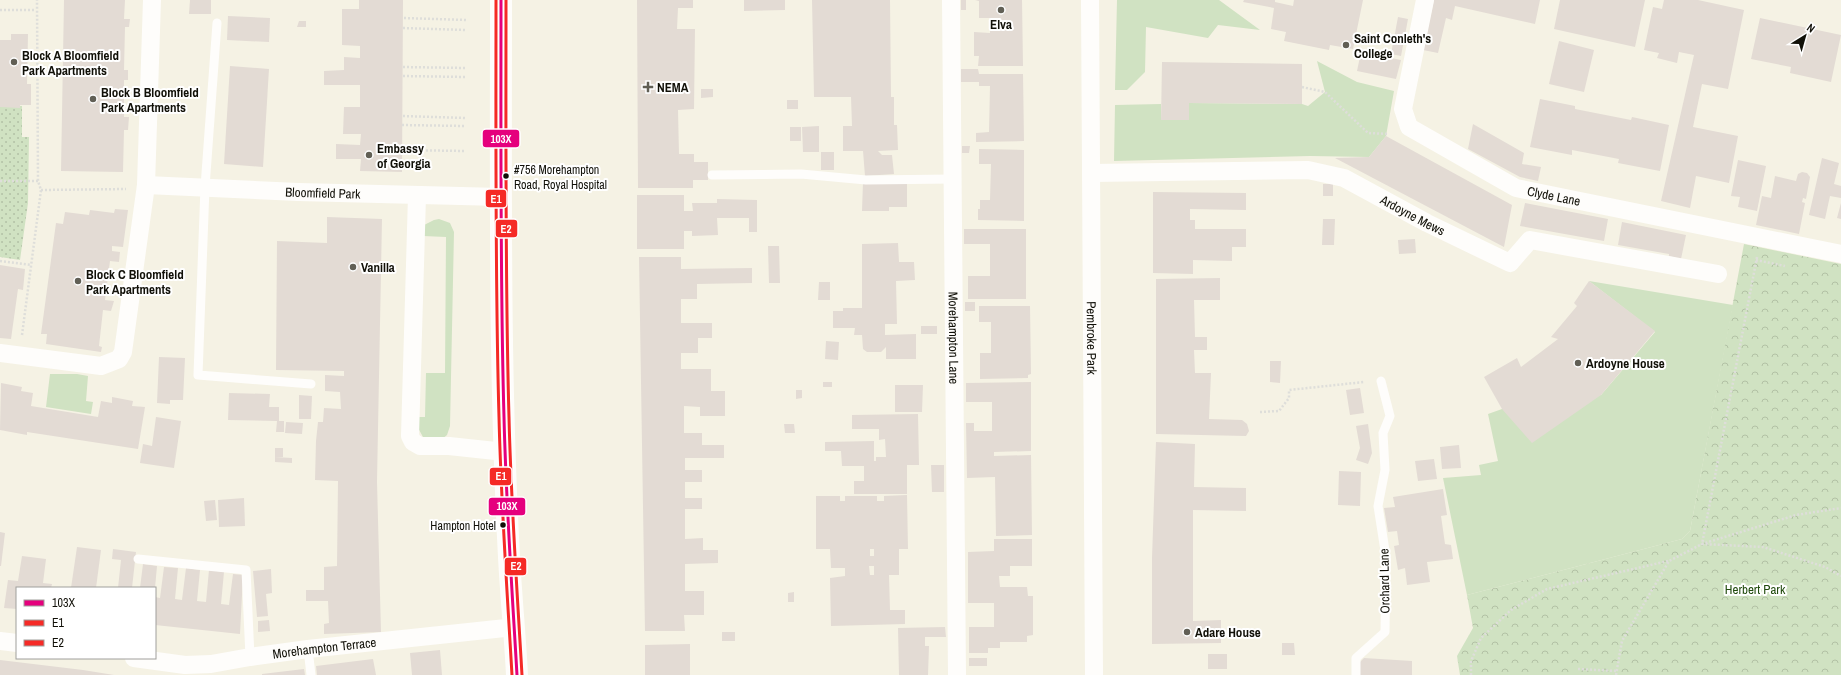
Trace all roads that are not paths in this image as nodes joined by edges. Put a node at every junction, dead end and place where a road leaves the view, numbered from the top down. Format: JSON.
{"nodes":[{"id":1,"x":152,"y":0,"type":"edge"},
{"id":2,"x":501,"y":0,"type":"edge"},
{"id":3,"x":951,"y":0,"type":"edge"},
{"id":4,"x":1090,"y":0,"type":"edge"},
{"id":5,"x":1425,"y":0,"type":"edge"},
{"id":6,"x":217,"y":23,"type":"dead end"},
{"id":7,"x":1092,"y":173,"type":"junction"},
{"id":8,"x":712,"y":174,"type":"dead end"},
{"id":9,"x":953,"y":179,"type":"junction"},
{"id":10,"x":146,"y":185,"type":"junction"},
{"id":11,"x":205,"y":187,"type":"junction"},
{"id":12,"x":417,"y":196,"type":"junction"},
{"id":13,"x":501,"y":197,"type":"junction"},
{"id":14,"x":1841,"y":254,"type":"edge"},
{"id":15,"x":1718,"y":274,"type":"dead end"},
{"id":16,"x":0,"y":353,"type":"edge"},
{"id":17,"x":1381,"y":381,"type":"road end"},
{"id":18,"x":311,"y":384,"type":"dead end"},
{"id":19,"x":505,"y":452,"type":"junction"},
{"id":20,"x":138,"y":559,"type":"dead end"},
{"id":21,"x":515,"y":627,"type":"junction"},
{"id":22,"x":0,"y":641,"type":"edge"},
{"id":23,"x":16,"y":643,"type":"edge"},
{"id":24,"x":308,"y":649,"type":"junction"},
{"id":25,"x":250,"y":657,"type":"junction"},
{"id":26,"x":141,"y":659,"type":"edge"},
{"id":27,"x":310,"y":675,"type":"edge"},
{"id":28,"x":517,"y":675,"type":"edge"},
{"id":29,"x":957,"y":675,"type":"edge"},
{"id":30,"x":1094,"y":675,"type":"edge"},
{"id":31,"x":1356,"y":675,"type":"edge"}],
"edges":[{"from":1,"to":10,"type":"street"},
{"from":2,"to":13,"type":"main road"},
{"from":3,"to":9,"type":"street","name":"Morehampton Lane"},
{"from":4,"to":7,"type":"street","name":"Pembroke Park"},
{"from":5,"to":14,"type":"street","name":"Clyde Lane"},
{"from":6,"to":11,"type":"lane"},
{"from":7,"to":15,"type":"street","name":"Ardoyne Mews"},
{"from":7,"to":30,"type":"street","name":"Pembroke Park"},
{"from":8,"to":9,"type":"lane"},
{"from":9,"to":29,"type":"street","name":"Morehampton Lane"},
{"from":10,"to":11,"type":"street","name":"Bloomfield Park"},
{"from":10,"to":16,"type":"street"},
{"from":11,"to":12,"type":"street","name":"Bloomfield Park"},
{"from":11,"to":18,"type":"lane"},
{"from":12,"to":13,"type":"street","name":"Bloomfield Park"},
{"from":12,"to":19,"type":"street"},
{"from":13,"to":19,"type":"main road"},
{"from":17,"to":31,"type":"lane","name":"Orchard Lane"},
{"from":19,"to":21,"type":"main road"},
{"from":20,"to":25,"type":"lane"},
{"from":21,"to":24,"type":"street","name":"Morehampton Terrace"},
{"from":21,"to":28,"type":"main road"},
{"from":22,"to":23,"type":"street"},
{"from":24,"to":25,"type":"street","name":"Morehampton Terrace"},
{"from":24,"to":27,"type":"lane"},
{"from":25,"to":26,"type":"street","name":"Morehampton Terrace"}]}
